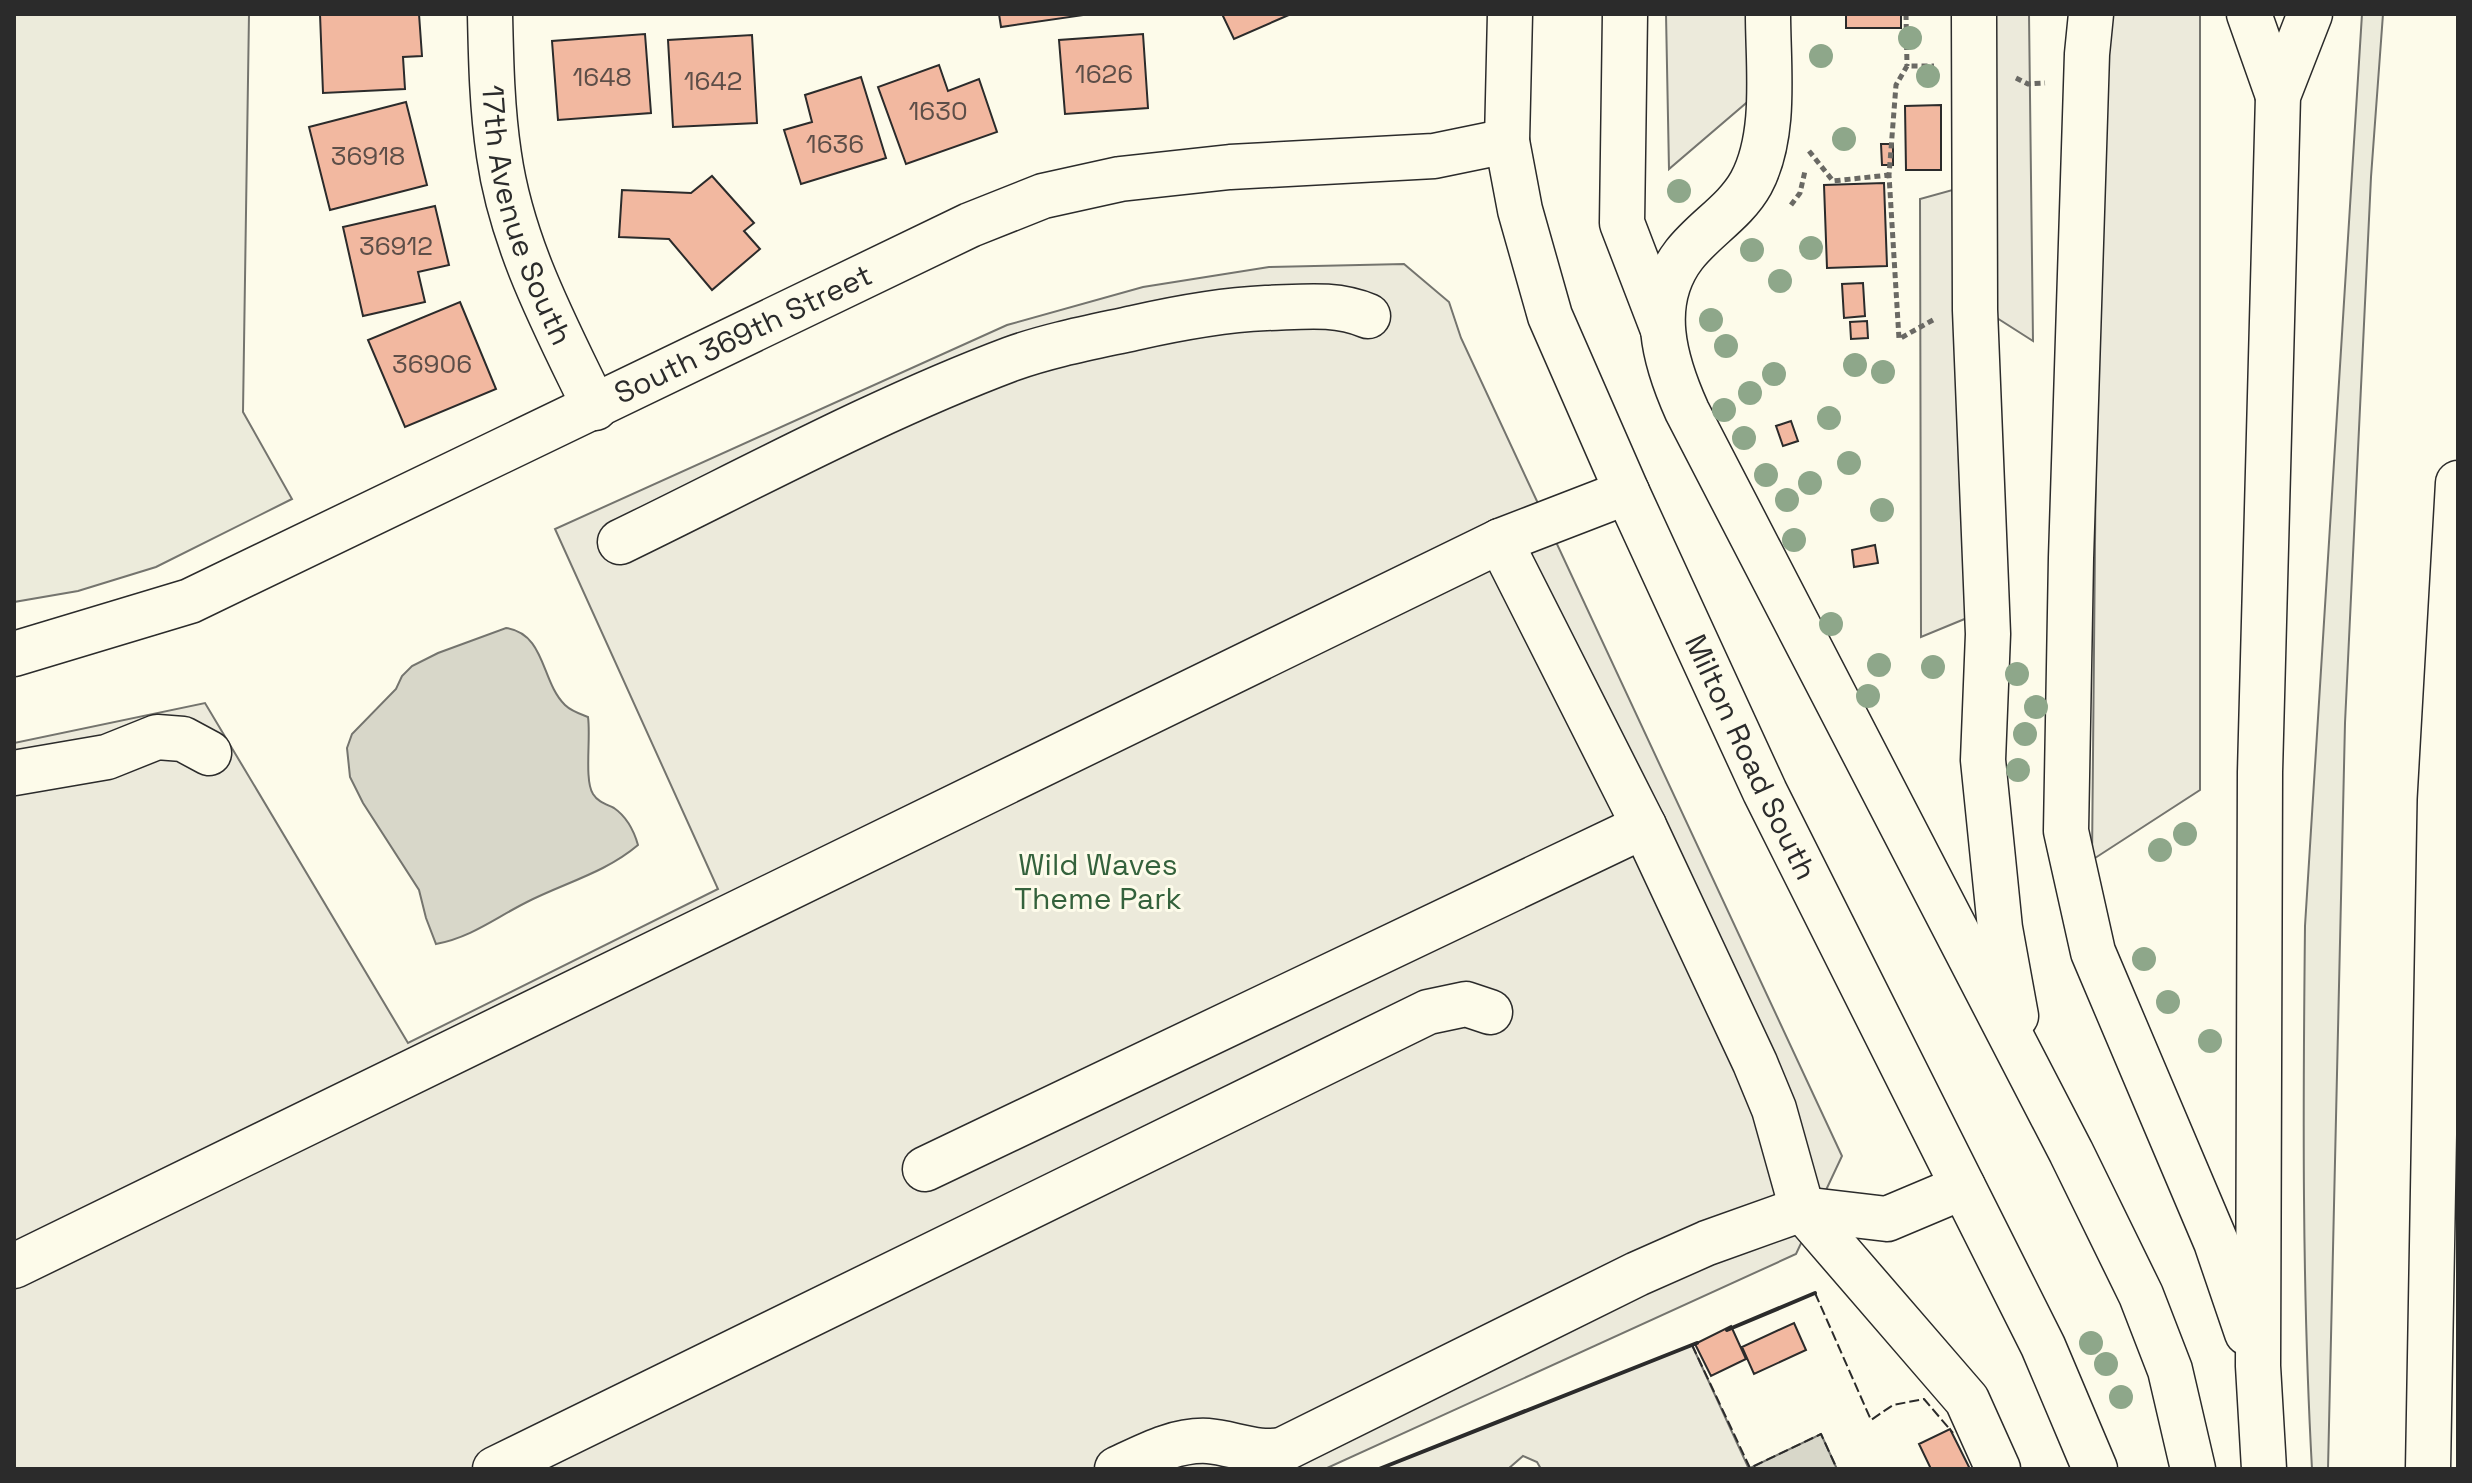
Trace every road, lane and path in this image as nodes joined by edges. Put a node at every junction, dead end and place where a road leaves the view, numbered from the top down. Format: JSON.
{"nodes":[{"id":1,"x":490,"y":14,"type":"edge"},
{"id":2,"x":1510,"y":14,"type":"edge"},
{"id":3,"x":1625,"y":14,"type":"edge"},
{"id":4,"x":1768,"y":14,"type":"edge"},
{"id":5,"x":1906,"y":14,"type":"edge"},
{"id":6,"x":1974,"y":14,"type":"edge"},
{"id":7,"x":2091,"y":14,"type":"edge"},
{"id":8,"x":2249,"y":14,"type":"edge"},
{"id":9,"x":2310,"y":14,"type":"edge"},
{"id":10,"x":1907,"y":66,"type":"dead end"},
{"id":11,"x":2278,"y":96,"type":"junction"},
{"id":12,"x":1507,"y":141,"type":"junction"},
{"id":13,"x":1809,"y":151,"type":"dead end"},
{"id":14,"x":1889,"y":175,"type":"dead end"},
{"id":15,"x":1368,"y":316,"type":"dead end"},
{"id":16,"x":1662,"y":327,"type":"junction"},
{"id":17,"x":595,"y":408,"type":"junction"},
{"id":18,"x":2458,"y":483,"type":"edge"},
{"id":19,"x":1627,"y":492,"type":"junction"},
{"id":20,"x":1500,"y":541,"type":"junction"},
{"id":21,"x":620,"y":542,"type":"dead end"},
{"id":22,"x":14,"y":654,"type":"edge"},
{"id":23,"x":209,"y":753,"type":"dead end"},
{"id":24,"x":14,"y":773,"type":"edge"},
{"id":25,"x":1644,"y":826,"type":"junction"},
{"id":26,"x":1490,"y":1012,"type":"dead end"},
{"id":27,"x":2071,"y":1152,"type":"junction"},
{"id":28,"x":925,"y":1169,"type":"dead end"},
{"id":29,"x":1963,"y":1187,"type":"junction"},
{"id":30,"x":1802,"y":1209,"type":"junction"},
{"id":31,"x":14,"y":1266,"type":"edge"},
{"id":32,"x":2258,"y":1366,"type":"junction"},
{"id":33,"x":495,"y":1469,"type":"edge"},
{"id":34,"x":1117,"y":1469,"type":"edge"},
{"id":35,"x":1998,"y":1469,"type":"edge"},
{"id":36,"x":2095,"y":1469,"type":"edge"},
{"id":37,"x":2193,"y":1469,"type":"edge"},
{"id":38,"x":2264,"y":1469,"type":"edge"},
{"id":39,"x":2428,"y":1469,"type":"edge"}],
"edges":[{"from":1,"to":17,"type":"main road","name":"17th Avenue South"},
{"from":2,"to":12,"type":"main road","name":"Milton Road South"},
{"from":3,"to":16,"type":"main road"},
{"from":4,"to":16,"type":"main road"},
{"from":5,"to":10,"type":"path"},
{"from":6,"to":27,"type":"main road"},
{"from":7,"to":32,"type":"main road"},
{"from":8,"to":11,"type":"main road"},
{"from":9,"to":11,"type":"main road"},
{"from":11,"to":32,"type":"main road"},
{"from":12,"to":17,"type":"main road","name":"South 369th Street"},
{"from":12,"to":19,"type":"main road","name":"Milton Road South"},
{"from":13,"to":14,"type":"path"},
{"from":15,"to":21,"type":"main road"},
{"from":16,"to":27,"type":"main road"},
{"from":17,"to":22,"type":"main road","name":"South 369th Street"},
{"from":18,"to":39,"type":"main road"},
{"from":19,"to":20,"type":"main road"},
{"from":19,"to":29,"type":"main road","name":"Milton Road South"},
{"from":20,"to":25,"type":"main road"},
{"from":20,"to":31,"type":"main road"},
{"from":23,"to":24,"type":"main road"},
{"from":25,"to":28,"type":"main road"},
{"from":25,"to":30,"type":"main road"},
{"from":26,"to":33,"type":"main road"},
{"from":27,"to":37,"type":"main road"},
{"from":29,"to":30,"type":"main road"},
{"from":29,"to":36,"type":"main road","name":"Milton Road South"},
{"from":30,"to":34,"type":"main road"},
{"from":30,"to":35,"type":"main road"},
{"from":32,"to":38,"type":"main road"}]}
